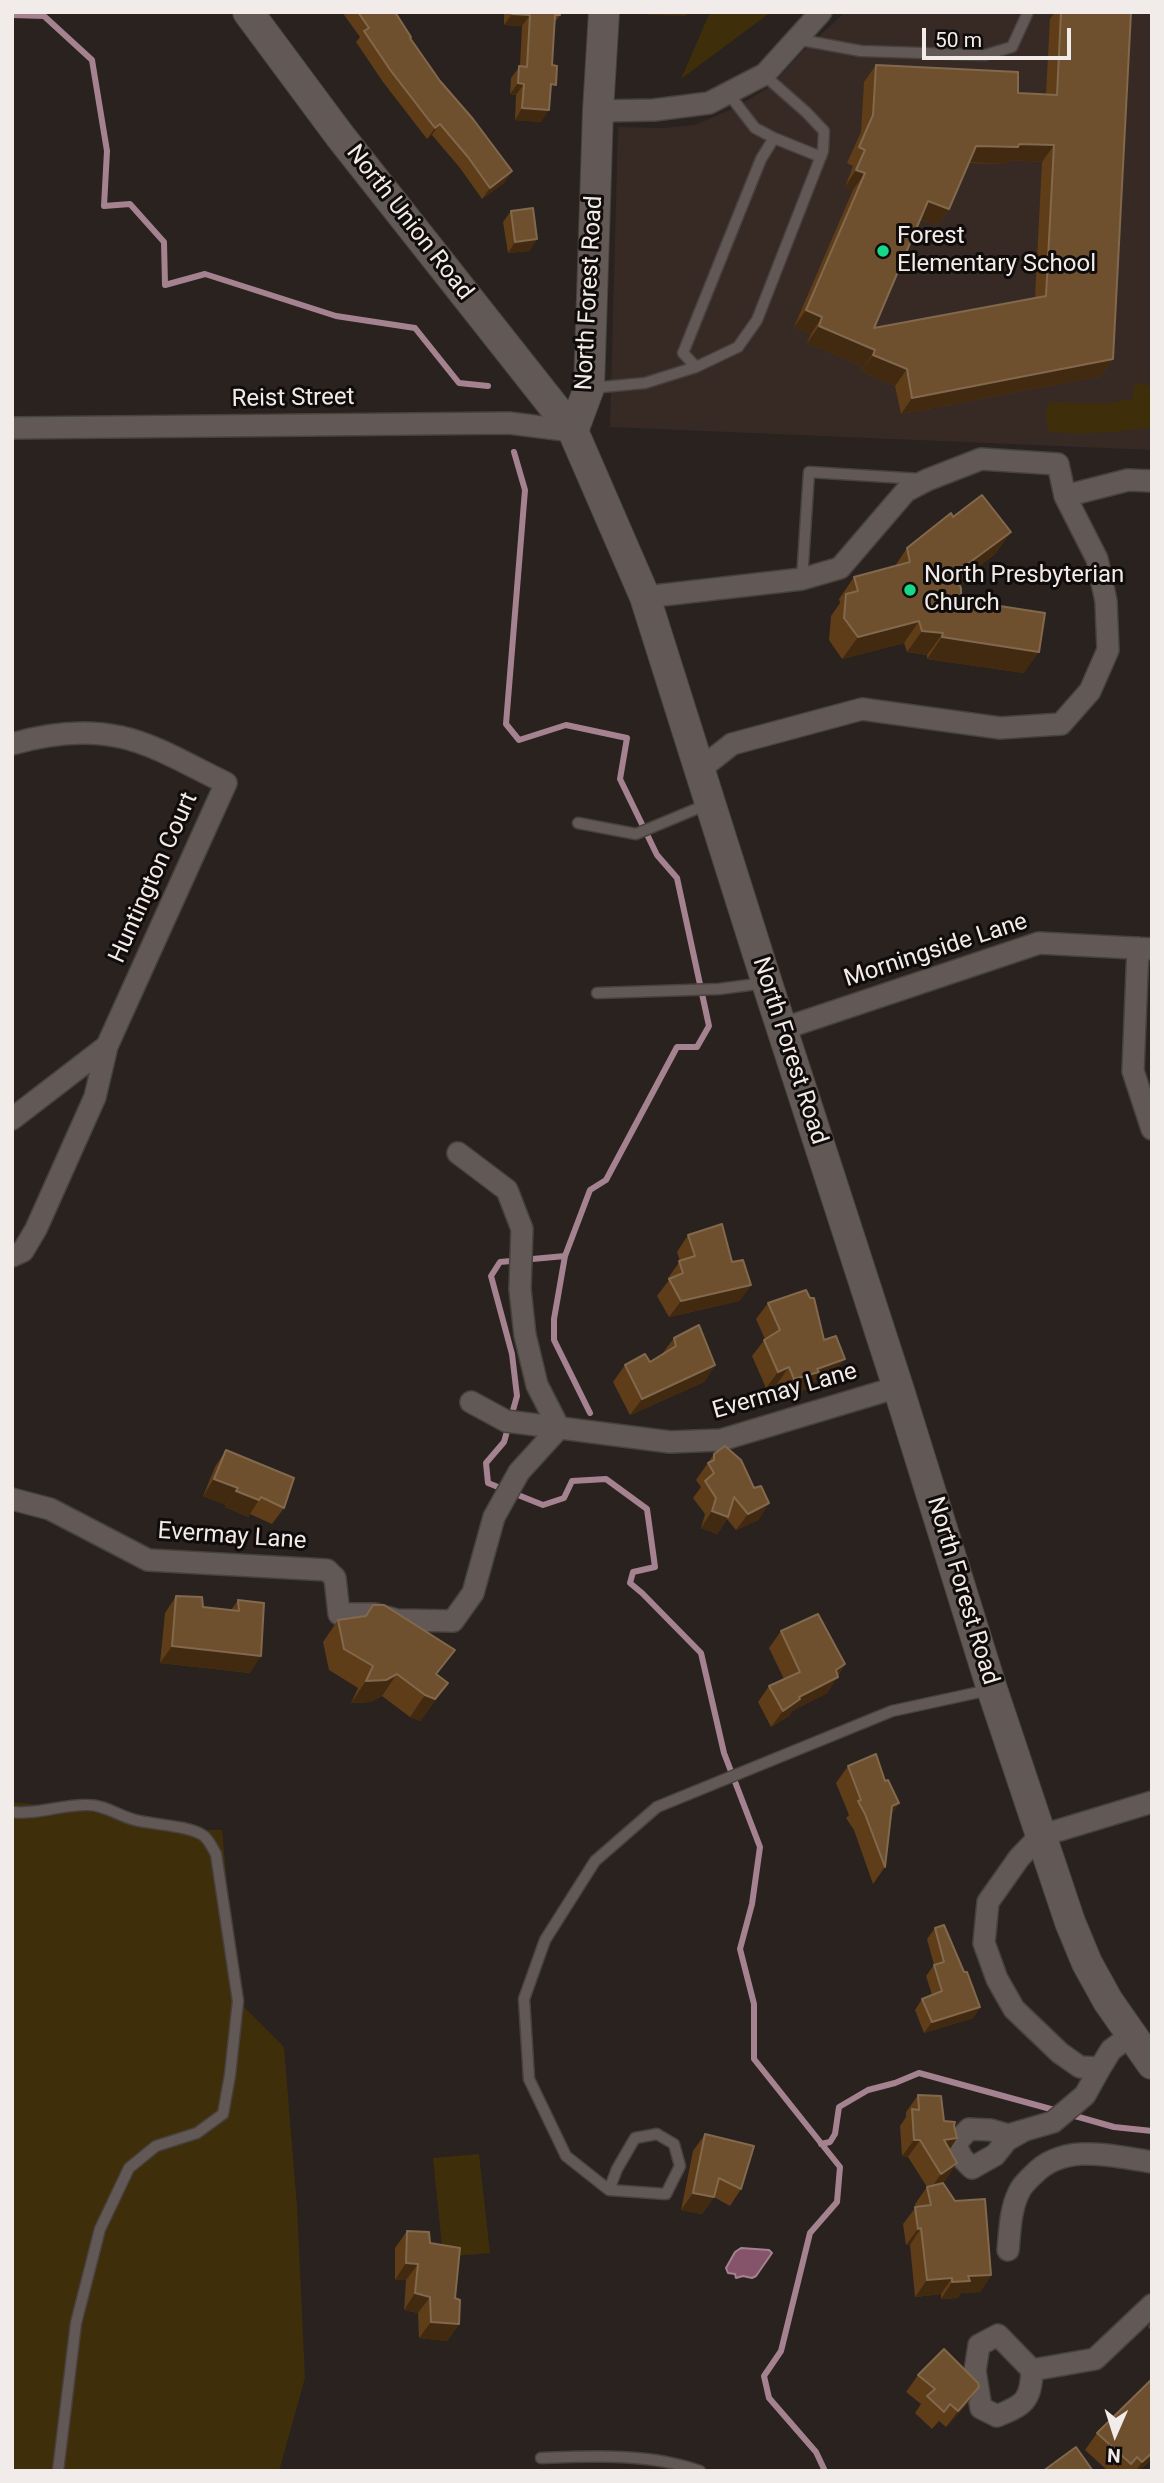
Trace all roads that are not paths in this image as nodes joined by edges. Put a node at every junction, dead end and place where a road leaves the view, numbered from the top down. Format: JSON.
{"nodes":[{"id":1,"x":248,"y":12,"type":"edge"},
{"id":2,"x":604,"y":12,"type":"edge"},
{"id":3,"x":821,"y":12,"type":"edge"},
{"id":4,"x":1028,"y":12,"type":"edge"},
{"id":5,"x":796,"y":39,"type":"junction"},
{"id":6,"x":764,"y":75,"type":"junction"},
{"id":7,"x":728,"y":93,"type":"junction"},
{"id":8,"x":598,"y":111,"type":"junction"},
{"id":9,"x":774,"y":138,"type":"junction"},
{"id":10,"x":821,"y":157,"type":"junction"},
{"id":11,"x":696,"y":367,"type":"junction"},
{"id":12,"x":589,"y":388,"type":"junction"},
{"id":13,"x":12,"y":428,"type":"edge"},
{"id":14,"x":573,"y":431,"type":"junction"},
{"id":15,"x":927,"y":480,"type":"junction"},
{"id":16,"x":1152,"y":481,"type":"edge"},
{"id":17,"x":1065,"y":496,"type":"junction"},
{"id":18,"x":802,"y":579,"type":"junction"},
{"id":19,"x":645,"y":597,"type":"junction"},
{"id":20,"x":12,"y":744,"type":"edge"},
{"id":21,"x":699,"y":770,"type":"junction"},
{"id":22,"x":709,"y":804,"type":"junction"},
{"id":23,"x":578,"y":823,"type":"dead end"},
{"id":24,"x":1145,"y":949,"type":"edge"},
{"id":25,"x":767,"y":983,"type":"junction"},
{"id":26,"x":597,"y":993,"type":"dead end"},
{"id":27,"x":782,"y":1029,"type":"junction"},
{"id":28,"x":107,"y":1046,"type":"junction"},
{"id":29,"x":12,"y":1119,"type":"edge"},
{"id":30,"x":1152,"y":1129,"type":"edge"},
{"id":31,"x":458,"y":1153,"type":"dead end"},
{"id":32,"x":12,"y":1256,"type":"edge"},
{"id":33,"x":898,"y":1387,"type":"junction"},
{"id":34,"x":471,"y":1402,"type":"dead end"},
{"id":35,"x":559,"y":1429,"type":"junction"},
{"id":36,"x":12,"y":1499,"type":"edge"},
{"id":37,"x":992,"y":1689,"type":"junction"},
{"id":38,"x":1152,"y":1801,"type":"edge"},
{"id":39,"x":12,"y":1812,"type":"edge"},
{"id":40,"x":1040,"y":1836,"type":"junction"},
{"id":41,"x":1130,"y":2036,"type":"junction"},
{"id":42,"x":1152,"y":2064,"type":"edge"},
{"id":43,"x":1100,"y":2067,"type":"junction"},
{"id":44,"x":1023,"y":2131,"type":"dead end"},
{"id":45,"x":1152,"y":2162,"type":"edge"},
{"id":46,"x":609,"y":2190,"type":"junction"},
{"id":47,"x":1008,"y":2250,"type":"dead end"},
{"id":48,"x":1152,"y":2305,"type":"edge"},
{"id":49,"x":1032,"y":2370,"type":"dead end"},
{"id":50,"x":541,"y":2458,"type":"dead end"},
{"id":51,"x":58,"y":2471,"type":"edge"},
{"id":52,"x":700,"y":2471,"type":"edge"}],
"edges":[{"from":1,"to":14,"type":"main road","name":"North Union Road"},
{"from":2,"to":8,"type":"main road","name":"North Forest Road"},
{"from":3,"to":5,"type":"street"},
{"from":4,"to":5,"type":"lane"},
{"from":5,"to":6,"type":"street"},
{"from":6,"to":7,"type":"street"},
{"from":6,"to":10,"type":"lane"},
{"from":7,"to":8,"type":"street"},
{"from":7,"to":9,"type":"lane"},
{"from":8,"to":12,"type":"main road","name":"North Forest Road"},
{"from":9,"to":10,"type":"lane"},
{"from":9,"to":11,"type":"lane"},
{"from":10,"to":11,"type":"lane"},
{"from":11,"to":12,"type":"lane"},
{"from":12,"to":14,"type":"main road","name":"North Forest Road"},
{"from":13,"to":14,"type":"street","name":"Reist Street"},
{"from":14,"to":19,"type":"main road","name":"North Forest Road"},
{"from":15,"to":17,"type":"street"},
{"from":15,"to":18,"type":"street"},
{"from":15,"to":18,"type":"lane"},
{"from":16,"to":17,"type":"street"},
{"from":17,"to":21,"type":"street"},
{"from":18,"to":19,"type":"street"},
{"from":19,"to":21,"type":"main road","name":"North Forest Road"},
{"from":20,"to":28,"type":"street","name":"Huntington Court"},
{"from":21,"to":22,"type":"main road","name":"North Forest Road"},
{"from":22,"to":23,"type":"lane"},
{"from":22,"to":25,"type":"main road","name":"North Forest Road"},
{"from":24,"to":27,"type":"street","name":"Morningside Lane"},
{"from":24,"to":30,"type":"street"},
{"from":25,"to":26,"type":"lane"},
{"from":25,"to":27,"type":"main road","name":"North Forest Road"},
{"from":27,"to":33,"type":"main road","name":"North Forest Road"},
{"from":28,"to":29,"type":"street","name":"Huntington Court"},
{"from":28,"to":32,"type":"street","name":"Huntington Court"},
{"from":31,"to":35,"type":"street"},
{"from":33,"to":35,"type":"street","name":"Evermay Lane"},
{"from":33,"to":37,"type":"main road","name":"North Forest Road"},
{"from":34,"to":35,"type":"street","name":"Evermay Lane"},
{"from":35,"to":36,"type":"street","name":"Evermay Lane"},
{"from":37,"to":40,"type":"main road","name":"North Forest Road"},
{"from":37,"to":46,"type":"lane"},
{"from":38,"to":40,"type":"street"},
{"from":39,"to":51,"type":"lane"},
{"from":40,"to":41,"type":"main road","name":"North Forest Road"},
{"from":40,"to":43,"type":"street"},
{"from":41,"to":42,"type":"main road","name":"North Forest Road"},
{"from":41,"to":43,"type":"street"},
{"from":43,"to":44,"type":"street"},
{"from":45,"to":47,"type":"street"},
{"from":46,"to":46,"type":"lane"},
{"from":48,"to":49,"type":"street"},
{"from":50,"to":52,"type":"lane"}]}
